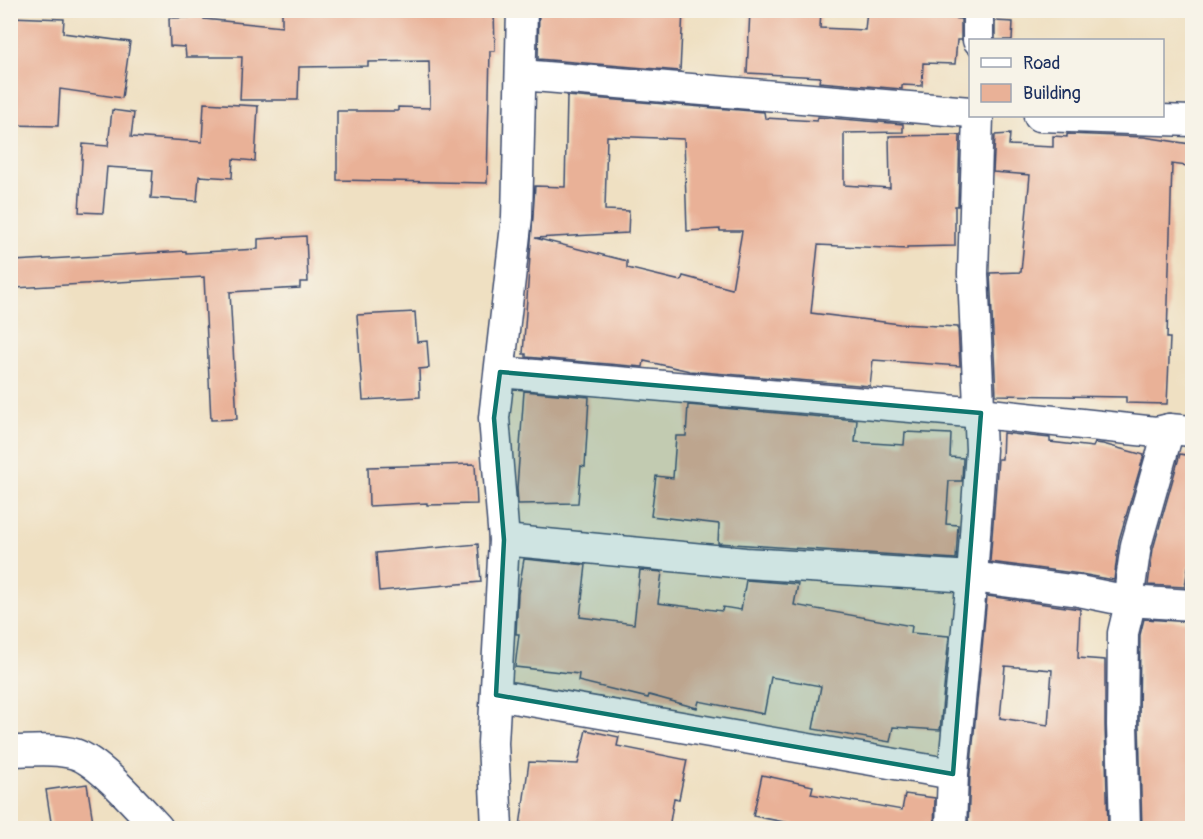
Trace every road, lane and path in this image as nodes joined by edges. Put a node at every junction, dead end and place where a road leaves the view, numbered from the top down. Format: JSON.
{"nodes":[{"id":1,"x":522,"y":10,"type":"edge"},
{"id":2,"x":978,"y":10,"type":"edge"},
{"id":3,"x":978,"y":39,"type":"edge"},
{"id":4,"x":521,"y":75,"type":"junction"},
{"id":5,"x":969,"y":112,"type":"edge"},
{"id":6,"x":978,"y":117,"type":"edge"},
{"id":7,"x":1070,"y":117,"type":"edge"},
{"id":8,"x":1192,"y":121,"type":"edge"},
{"id":9,"x":500,"y":372,"type":"junction"},
{"id":10,"x":981,"y":413,"type":"junction"},
{"id":11,"x":1181,"y":430,"type":"edge"},
{"id":12,"x":504,"y":540,"type":"junction"},
{"id":13,"x":972,"y":577,"type":"junction"},
{"id":14,"x":1128,"y":601,"type":"junction"},
{"id":15,"x":1192,"y":605,"type":"edge"},
{"id":16,"x":496,"y":695,"type":"junction"},
{"id":17,"x":10,"y":751,"type":"edge"},
{"id":18,"x":953,"y":774,"type":"junction"},
{"id":19,"x":158,"y":828,"type":"edge"},
{"id":20,"x":497,"y":828,"type":"edge"},
{"id":21,"x":951,"y":828,"type":"edge"},
{"id":22,"x":1125,"y":828,"type":"edge"}],
"edges":[{"from":1,"to":4,"type":"street"},
{"from":2,"to":3,"type":"street"},
{"from":4,"to":5,"type":"street"},
{"from":4,"to":9,"type":"street"},
{"from":6,"to":10,"type":"street"},
{"from":7,"to":8,"type":"street"},
{"from":9,"to":10,"type":"street"},
{"from":9,"to":12,"type":"street"},
{"from":10,"to":11,"type":"street"},
{"from":10,"to":13,"type":"street"},
{"from":11,"to":14,"type":"street"},
{"from":12,"to":13,"type":"street"},
{"from":12,"to":16,"type":"street"},
{"from":13,"to":14,"type":"street"},
{"from":13,"to":18,"type":"street"},
{"from":14,"to":15,"type":"street"},
{"from":14,"to":22,"type":"street"},
{"from":16,"to":18,"type":"street"},
{"from":16,"to":20,"type":"street"},
{"from":17,"to":19,"type":"street"},
{"from":18,"to":21,"type":"street"}]}
